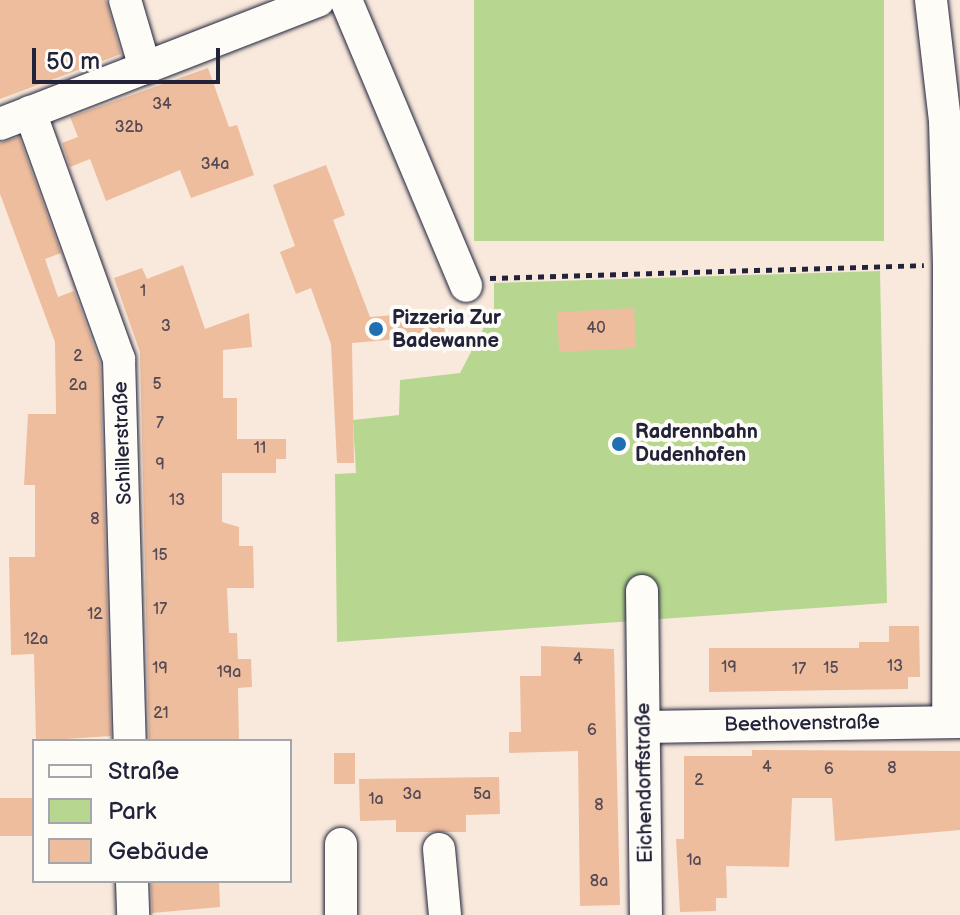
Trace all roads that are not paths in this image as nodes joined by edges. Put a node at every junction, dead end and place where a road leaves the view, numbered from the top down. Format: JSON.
{"nodes":[{"id":1,"x":125,"y":0,"type":"edge"},
{"id":2,"x":319,"y":0,"type":"edge"},
{"id":3,"x":346,"y":0,"type":"edge"},
{"id":4,"x":931,"y":0,"type":"edge"},
{"id":5,"x":145,"y":68,"type":"junction"},
{"id":6,"x":30,"y":112,"type":"junction"},
{"id":7,"x":0,"y":124,"type":"edge"},
{"id":8,"x":953,"y":274,"type":"edge"},
{"id":9,"x":466,"y":286,"type":"road end"},
{"id":10,"x":642,"y":591,"type":"dead end"},
{"id":11,"x":954,"y":722,"type":"edge"},
{"id":12,"x":644,"y":727,"type":"junction"},
{"id":13,"x":130,"y":739,"type":"edge"},
{"id":14,"x":341,"y":844,"type":"dead end"},
{"id":15,"x":439,"y":849,"type":"dead end"},
{"id":16,"x":132,"y":883,"type":"edge"},
{"id":17,"x":133,"y":915,"type":"edge"},
{"id":18,"x":341,"y":915,"type":"edge"},
{"id":19,"x":445,"y":915,"type":"edge"},
{"id":20,"x":646,"y":915,"type":"edge"}],
"edges":[{"from":1,"to":5,"type":"street"},
{"from":2,"to":5,"type":"street"},
{"from":3,"to":9,"type":"street"},
{"from":4,"to":8,"type":"street"},
{"from":5,"to":6,"type":"street"},
{"from":6,"to":7,"type":"street"},
{"from":6,"to":13,"type":"street","name":"Schillerstraße"},
{"from":8,"to":11,"type":"street"},
{"from":10,"to":12,"type":"street","name":"Eichendorffstraße"},
{"from":11,"to":12,"type":"street","name":"Beethovenstraße"},
{"from":12,"to":20,"type":"street","name":"Eichendorffstraße"},
{"from":14,"to":18,"type":"street"},
{"from":15,"to":19,"type":"street"},
{"from":16,"to":17,"type":"street"}]}
